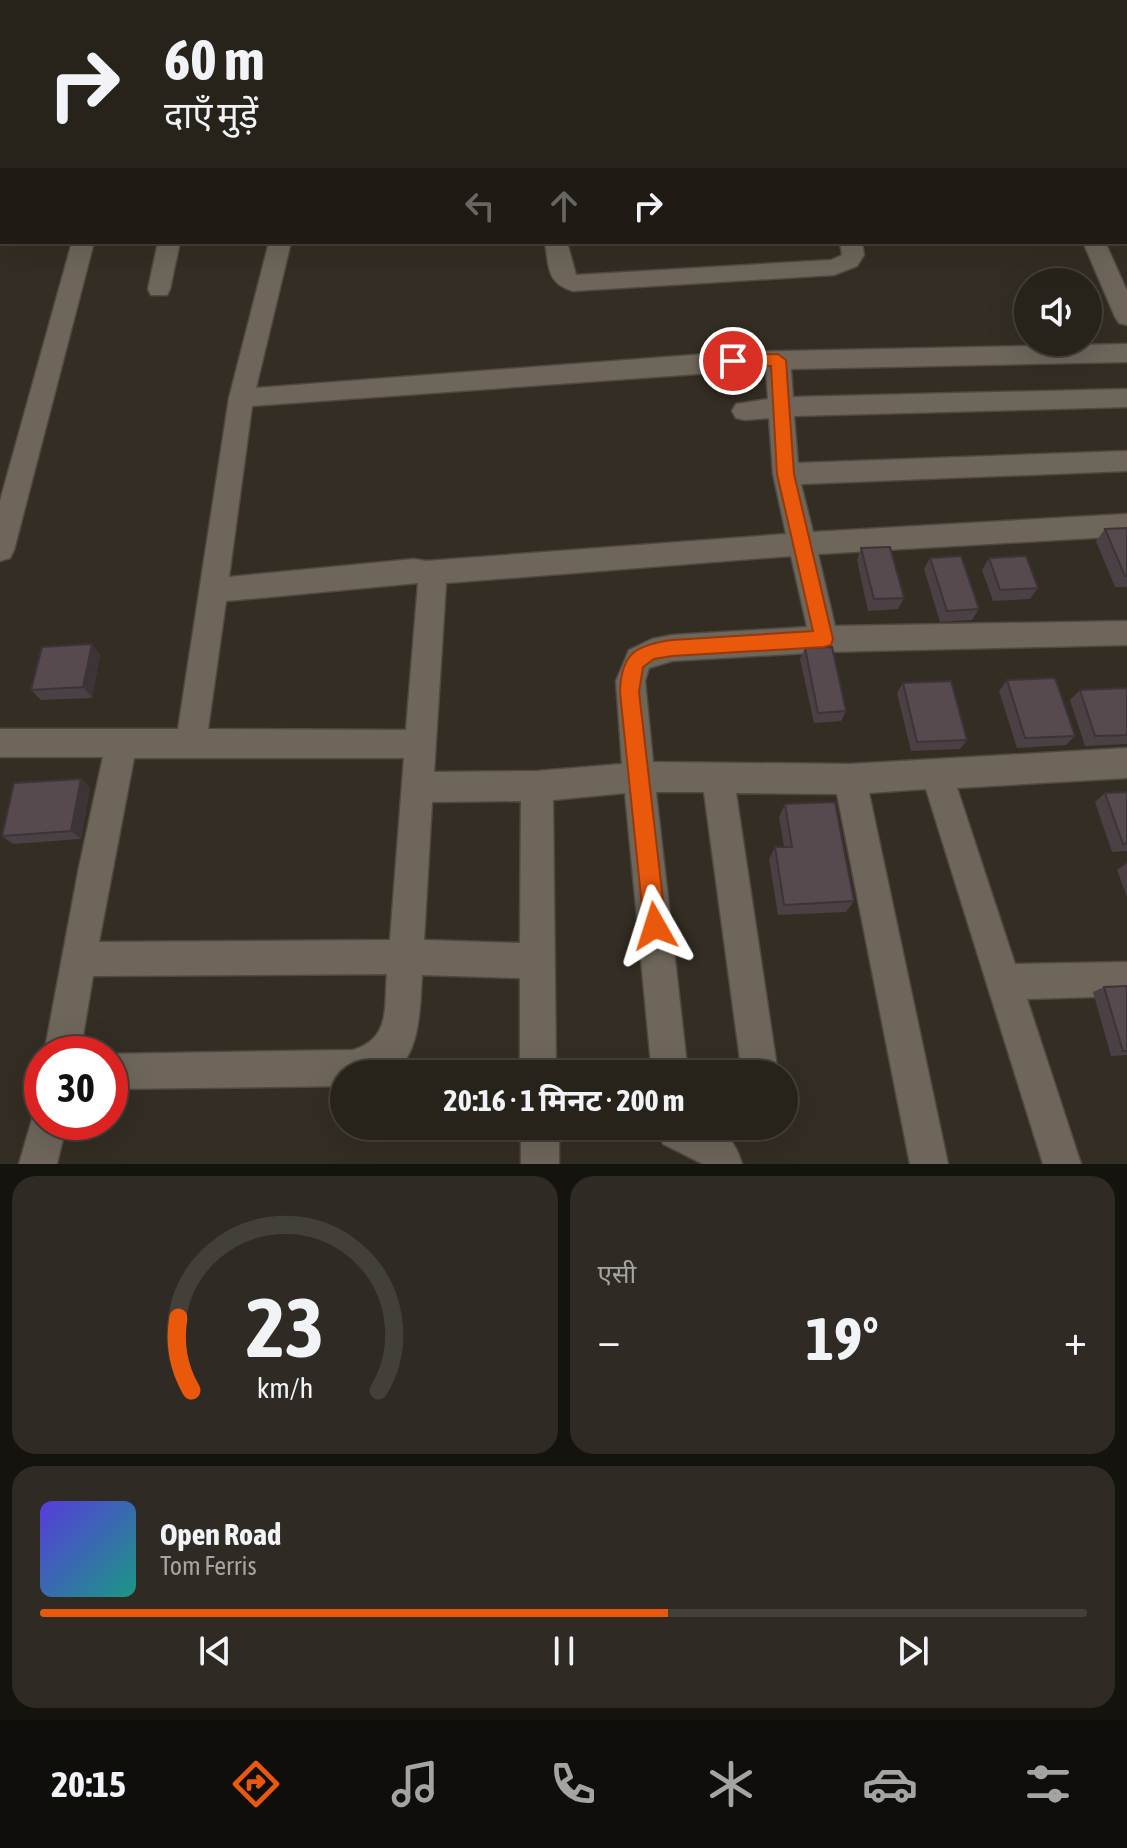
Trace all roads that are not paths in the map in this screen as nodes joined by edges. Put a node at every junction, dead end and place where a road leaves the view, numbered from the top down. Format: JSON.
{"nodes":[{"id":1,"x":82,"y":244,"type":"edge"},
{"id":2,"x":169,"y":244,"type":"edge"},
{"id":3,"x":280,"y":244,"type":"edge"},
{"id":4,"x":556,"y":244,"type":"edge"},
{"id":5,"x":851,"y":244,"type":"edge"},
{"id":6,"x":1095,"y":244,"type":"edge"},
{"id":7,"x":159,"y":289,"type":"dead end"},
{"id":8,"x":1127,"y":317,"type":"edge"},
{"id":9,"x":1127,"y":353,"type":"edge"},
{"id":10,"x":778,"y":360,"type":"junction"},
{"id":11,"x":241,"y":398,"type":"junction"},
{"id":12,"x":1127,"y":398,"type":"edge"},
{"id":13,"x":783,"y":407,"type":"junction"},
{"id":14,"x":745,"y":411,"type":"dead end"},
{"id":15,"x":1127,"y":461,"type":"edge"},
{"id":16,"x":786,"y":474,"type":"junction"},
{"id":17,"x":1127,"y":525,"type":"edge"},
{"id":18,"x":803,"y":544,"type":"junction"},
{"id":19,"x":0,"y":550,"type":"edge"},
{"id":20,"x":426,"y":573,"type":"junction"},
{"id":21,"x":213,"y":590,"type":"junction"},
{"id":22,"x":1127,"y":633,"type":"edge"},
{"id":23,"x":824,"y":639,"type":"junction"},
{"id":24,"x":0,"y":743,"type":"edge"},
{"id":25,"x":122,"y":743,"type":"junction"},
{"id":26,"x":191,"y":744,"type":"junction"},
{"id":27,"x":419,"y":744,"type":"junction"},
{"id":28,"x":1127,"y":763,"type":"edge"},
{"id":29,"x":937,"y":774,"type":"junction"},
{"id":30,"x":641,"y":777,"type":"junction"},
{"id":31,"x":718,"y":777,"type":"junction"},
{"id":32,"x":850,"y":779,"type":"junction"},
{"id":33,"x":537,"y":786,"type":"junction"},
{"id":34,"x":417,"y":787,"type":"junction"},
{"id":35,"x":408,"y":957,"type":"junction"},
{"id":36,"x":80,"y":959,"type":"junction"},
{"id":37,"x":536,"y":961,"type":"junction"},
{"id":38,"x":1127,"y":979,"type":"edge"},
{"id":39,"x":1004,"y":982,"type":"junction"},
{"id":40,"x":65,"y":1036,"type":"edge"},
{"id":41,"x":538,"y":1060,"type":"edge"},
{"id":42,"x":669,"y":1060,"type":"edge"},
{"id":43,"x":758,"y":1060,"type":"edge"},
{"id":44,"x":128,"y":1071,"type":"edge"},
{"id":45,"x":44,"y":1140,"type":"edge"},
{"id":46,"x":540,"y":1140,"type":"edge"},
{"id":47,"x":686,"y":1140,"type":"edge"},
{"id":48,"x":38,"y":1164,"type":"edge"},
{"id":49,"x":540,"y":1164,"type":"edge"},
{"id":50,"x":723,"y":1164,"type":"edge"},
{"id":51,"x":929,"y":1164,"type":"edge"},
{"id":52,"x":1062,"y":1164,"type":"edge"}],
"edges":[{"from":1,"to":19,"type":"street"},
{"from":2,"to":7,"type":"street"},
{"from":3,"to":11,"type":"street"},
{"from":4,"to":5,"type":"street"},
{"from":6,"to":8,"type":"street"},
{"from":9,"to":10,"type":"street"},
{"from":10,"to":11,"type":"street"},
{"from":10,"to":13,"type":"street"},
{"from":11,"to":21,"type":"street"},
{"from":12,"to":13,"type":"street"},
{"from":13,"to":14,"type":"street"},
{"from":13,"to":16,"type":"street"},
{"from":15,"to":16,"type":"street"},
{"from":16,"to":18,"type":"street"},
{"from":17,"to":18,"type":"street"},
{"from":18,"to":20,"type":"street"},
{"from":18,"to":23,"type":"street"},
{"from":20,"to":21,"type":"street"},
{"from":20,"to":27,"type":"street"},
{"from":21,"to":26,"type":"street"},
{"from":22,"to":23,"type":"street"},
{"from":23,"to":30,"type":"street"},
{"from":24,"to":25,"type":"street"},
{"from":25,"to":26,"type":"street"},
{"from":25,"to":36,"type":"street"},
{"from":26,"to":27,"type":"street"},
{"from":27,"to":34,"type":"street"},
{"from":28,"to":29,"type":"street"},
{"from":29,"to":32,"type":"street"},
{"from":29,"to":39,"type":"street"},
{"from":30,"to":31,"type":"street"},
{"from":30,"to":33,"type":"street"},
{"from":30,"to":42,"type":"street"},
{"from":31,"to":32,"type":"street"},
{"from":31,"to":43,"type":"street"},
{"from":32,"to":51,"type":"street"},
{"from":33,"to":34,"type":"street"},
{"from":33,"to":37,"type":"street"},
{"from":34,"to":35,"type":"street"},
{"from":35,"to":36,"type":"street"},
{"from":35,"to":37,"type":"street"},
{"from":35,"to":44,"type":"street"},
{"from":36,"to":40,"type":"street"},
{"from":37,"to":41,"type":"street"},
{"from":38,"to":39,"type":"street"},
{"from":39,"to":52,"type":"street"},
{"from":45,"to":48,"type":"street"},
{"from":46,"to":49,"type":"street"},
{"from":47,"to":50,"type":"street"}]}
